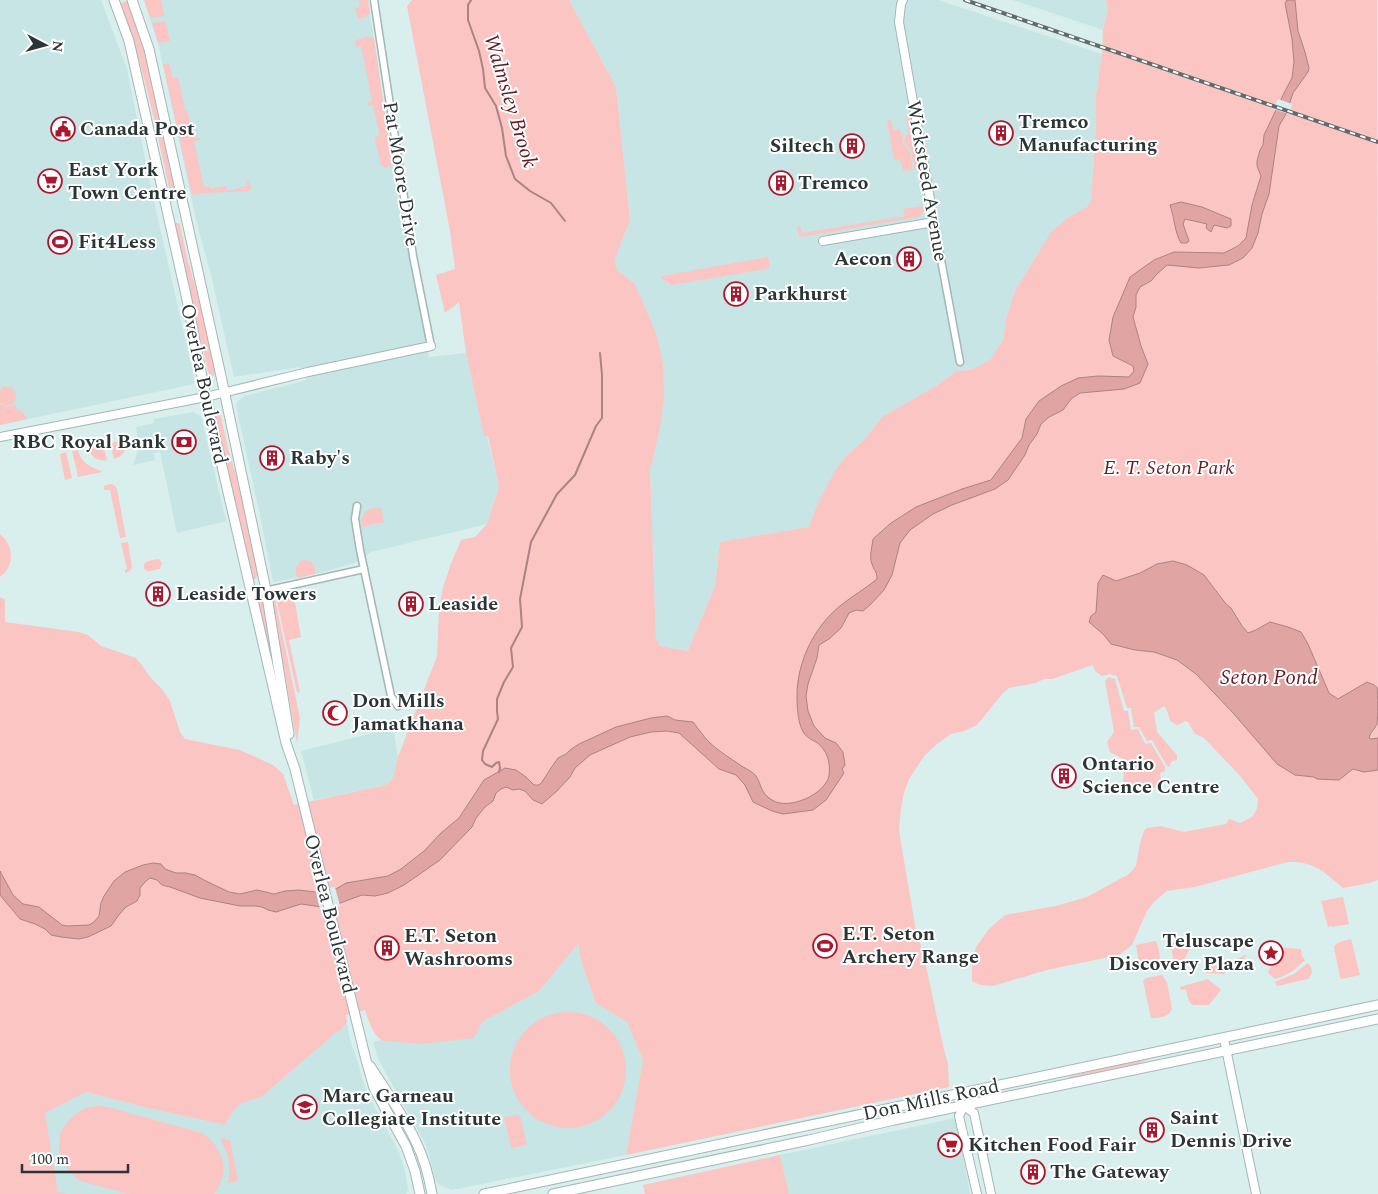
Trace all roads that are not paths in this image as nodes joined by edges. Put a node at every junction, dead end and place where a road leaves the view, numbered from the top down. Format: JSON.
{"nodes":[{"id":1,"x":114,"y":0,"type":"edge"},
{"id":2,"x":132,"y":0,"type":"edge"},
{"id":3,"x":374,"y":0,"type":"edge"},
{"id":4,"x":903,"y":0,"type":"edge"},
{"id":5,"x":934,"y":222,"type":"junction"},
{"id":6,"x":823,"y":241,"type":"dead end"},
{"id":7,"x":431,"y":346,"type":"joint"},
{"id":8,"x":960,"y":362,"type":"dead end"},
{"id":9,"x":224,"y":392,"type":"junction"},
{"id":10,"x":206,"y":397,"type":"junction"},
{"id":11,"x":0,"y":438,"type":"edge"},
{"id":12,"x":357,"y":506,"type":"dead end"},
{"id":13,"x":364,"y":569,"type":"junction"},
{"id":14,"x":266,"y":590,"type":"junction"},
{"id":15,"x":251,"y":594,"type":"junction"},
{"id":16,"x":398,"y":706,"type":"dead end"},
{"id":17,"x":295,"y":769,"type":"junction"},
{"id":18,"x":1378,"y":1005,"type":"edge"},
{"id":19,"x":1378,"y":1019,"type":"edge"},
{"id":20,"x":1224,"y":1039,"type":"junction"},
{"id":21,"x":1226,"y":1052,"type":"junction"},
{"id":22,"x":366,"y":1060,"type":"junction"},
{"id":23,"x":964,"y":1106,"type":"junction"},
{"id":24,"x":986,"y":1173,"type":"junction"},
{"id":25,"x":973,"y":1178,"type":"junction"},
{"id":26,"x":420,"y":1194,"type":"edge"},
{"id":27,"x":432,"y":1194,"type":"edge"},
{"id":28,"x":484,"y":1194,"type":"edge"},
{"id":29,"x":553,"y":1194,"type":"edge"},
{"id":30,"x":977,"y":1194,"type":"edge"},
{"id":31,"x":991,"y":1194,"type":"edge"},
{"id":32,"x":1256,"y":1194,"type":"edge"}],
"edges":[{"from":1,"to":10,"type":"main road","name":"Overlea Boulevard"},
{"from":2,"to":9,"type":"main road","name":"Overlea Boulevard"},
{"from":3,"to":7,"type":"street","name":"Pat Moore Drive"},
{"from":4,"to":5,"type":"street","name":"Wicksteed Avenue"},
{"from":5,"to":6,"type":"street"},
{"from":5,"to":8,"type":"street","name":"Wicksteed Avenue"},
{"from":7,"to":9,"type":"street"},
{"from":9,"to":10,"type":"street"},
{"from":9,"to":14,"type":"main road","name":"Overlea Boulevard"},
{"from":10,"to":11,"type":"street"},
{"from":10,"to":15,"type":"main road","name":"Overlea Boulevard"},
{"from":12,"to":13,"type":"street"},
{"from":13,"to":14,"type":"street"},
{"from":13,"to":16,"type":"street"},
{"from":14,"to":15,"type":"street"},
{"from":14,"to":17,"type":"main road","name":"Overlea Boulevard"},
{"from":15,"to":17,"type":"main road","name":"Overlea Boulevard"},
{"from":17,"to":22,"type":"main road","name":"Overlea Boulevard"},
{"from":18,"to":20,"type":"main road","name":"Don Mills Road"},
{"from":19,"to":21,"type":"main road","name":"Don Mills Road"},
{"from":20,"to":21,"type":"street"},
{"from":20,"to":28,"type":"main road","name":"Don Mills Road"},
{"from":21,"to":23,"type":"main road","name":"Don Mills Road"},
{"from":21,"to":32,"type":"street"},
{"from":22,"to":26,"type":"main road","name":"Overlea Boulevard"},
{"from":22,"to":27,"type":"main road","name":"Overlea Boulevard"},
{"from":23,"to":24,"type":"street"},
{"from":23,"to":25,"type":"street"},
{"from":23,"to":29,"type":"main road","name":"Don Mills Road"},
{"from":24,"to":25,"type":"street"},
{"from":24,"to":31,"type":"street"},
{"from":25,"to":30,"type":"street"}]}
